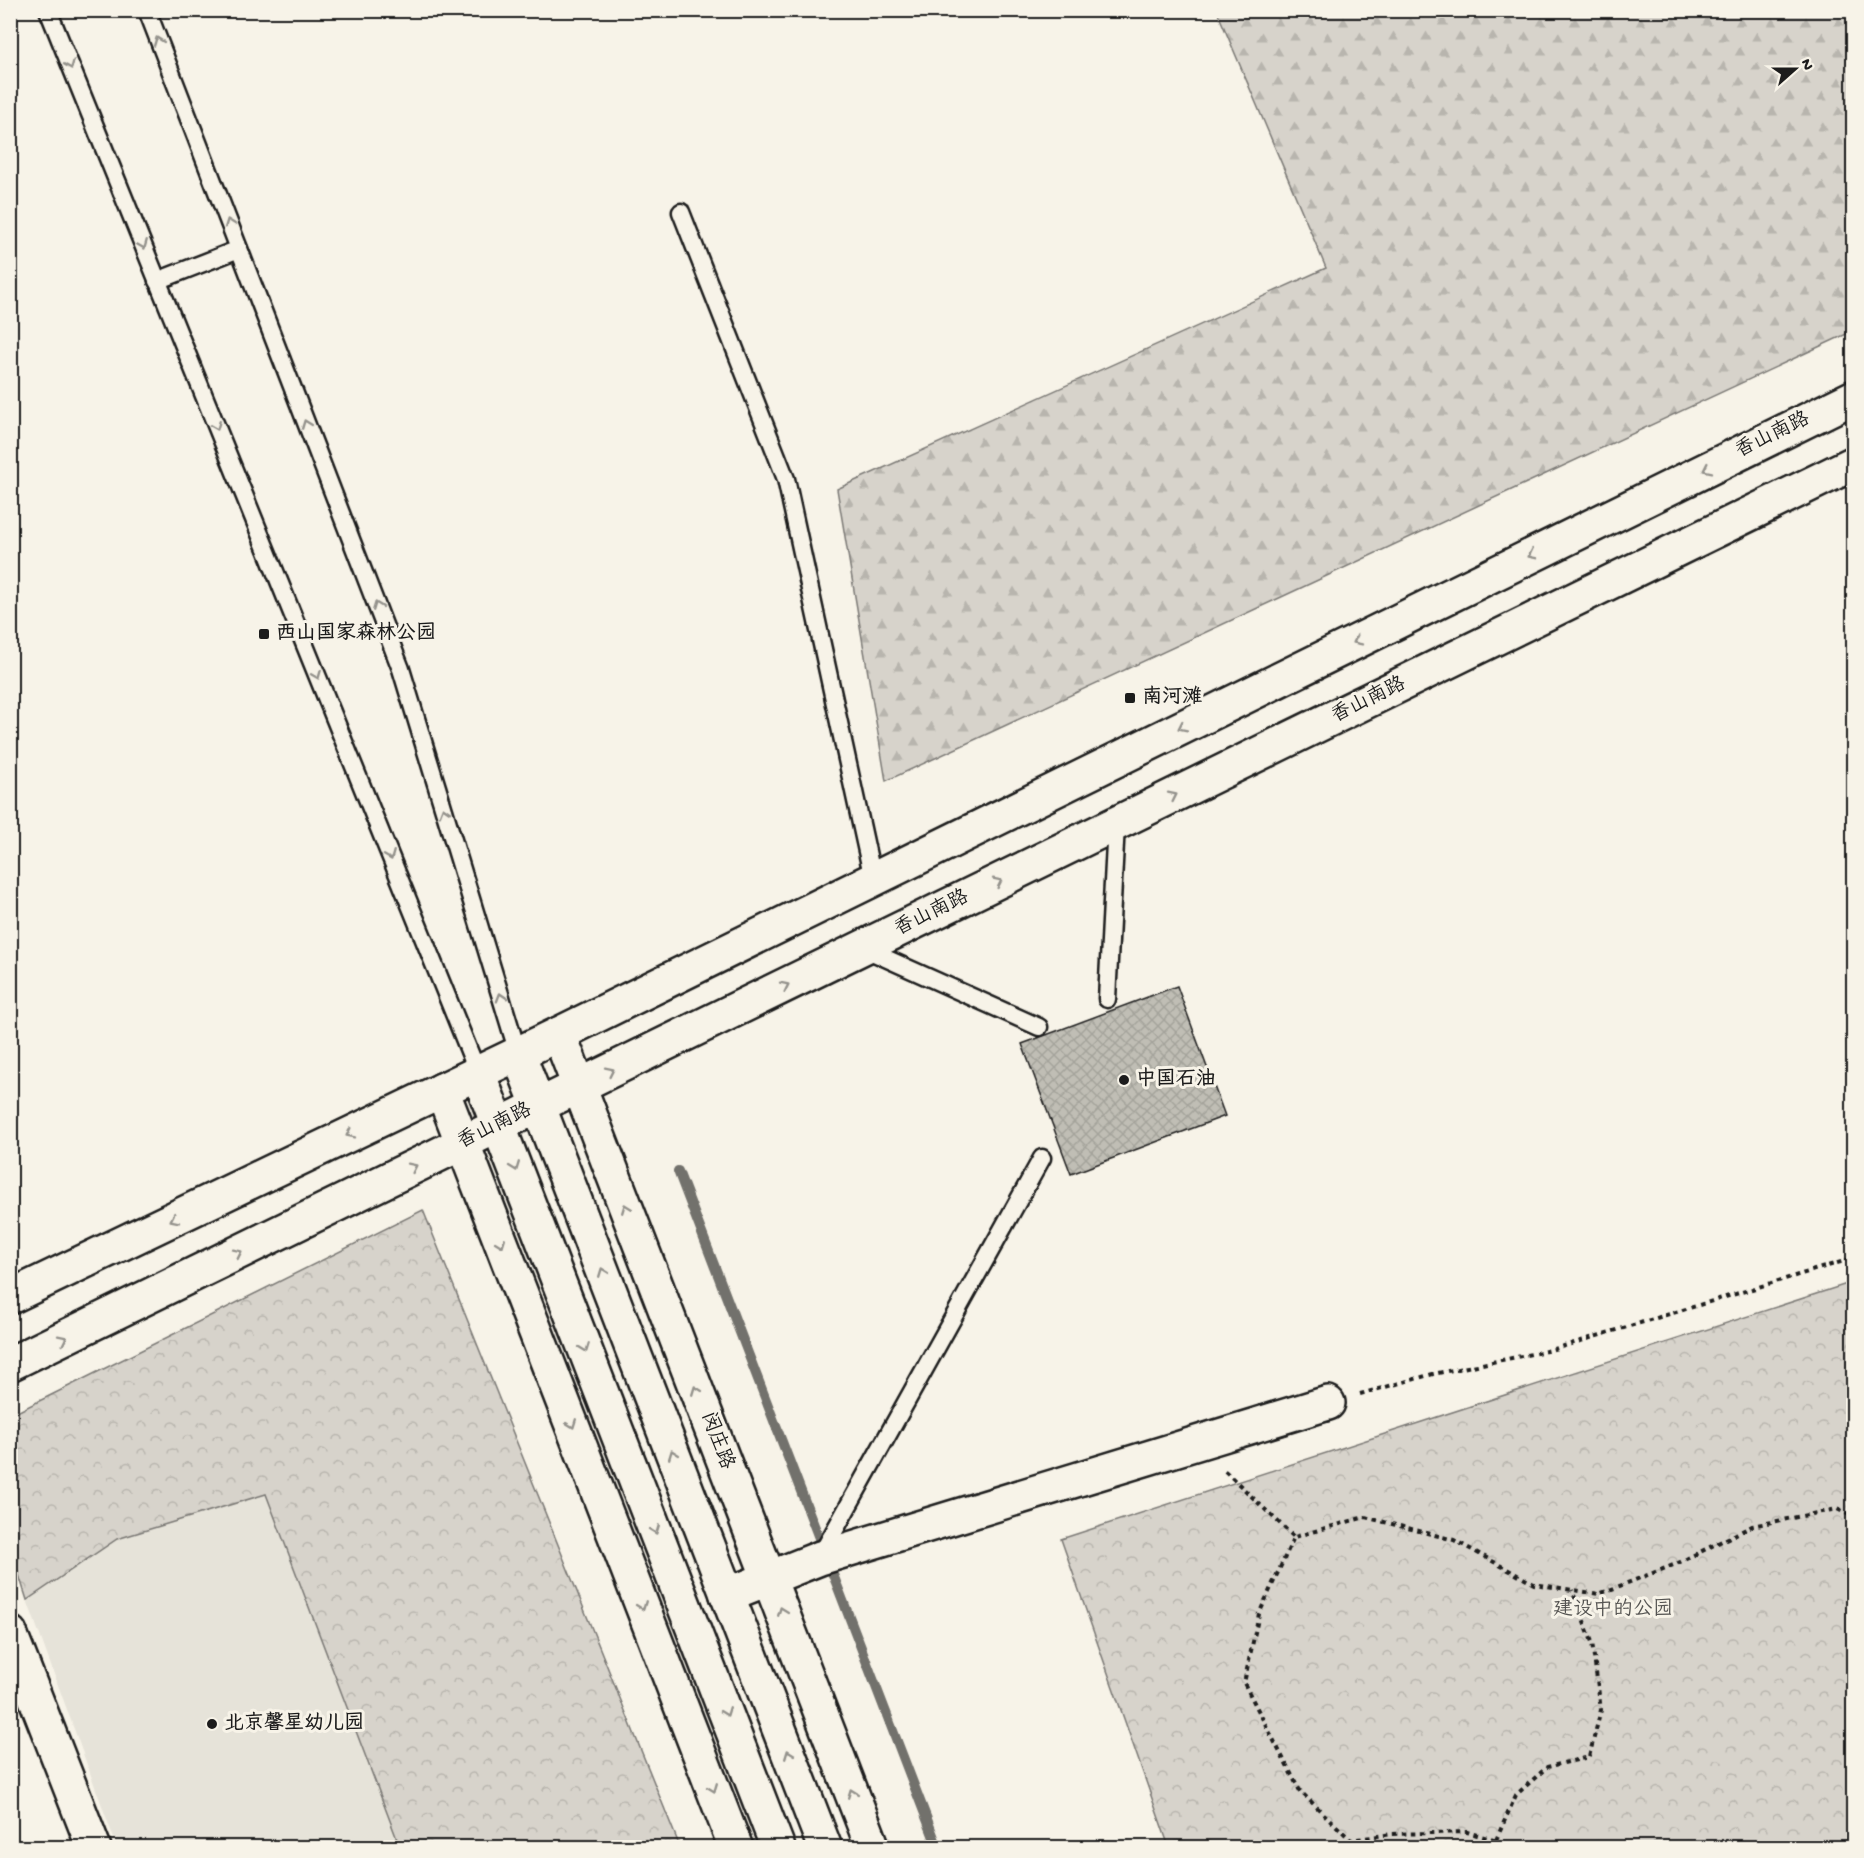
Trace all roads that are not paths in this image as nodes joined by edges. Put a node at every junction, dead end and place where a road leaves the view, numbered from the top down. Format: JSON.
{"nodes":[{"id":1,"x":48,"y":10,"type":"edge"},
{"id":2,"x":147,"y":10,"type":"edge"},
{"id":3,"x":681,"y":212,"type":"dead end"},
{"id":4,"x":239,"y":249,"type":"junction"},
{"id":5,"x":157,"y":280,"type":"junction"},
{"id":6,"x":1854,"y":397,"type":"edge"},
{"id":7,"x":1854,"y":464,"type":"edge"},
{"id":8,"x":1116,"y":824,"type":"junction"},
{"id":9,"x":873,"y":879,"type":"junction"},
{"id":10,"x":863,"y":948,"type":"junction"},
{"id":11,"x":1107,"y":999,"type":"dead end"},
{"id":12,"x":1039,"y":1027,"type":"dead end"},
{"id":13,"x":559,"y":1034,"type":"junction"},
{"id":14,"x":518,"y":1053,"type":"junction"},
{"id":15,"x":478,"y":1073,"type":"junction"},
{"id":16,"x":579,"y":1086,"type":"junction"},
{"id":17,"x":442,"y":1090,"type":"junction"},
{"id":18,"x":538,"y":1106,"type":"junction"},
{"id":19,"x":499,"y":1126,"type":"junction"},
{"id":20,"x":463,"y":1143,"type":"junction"},
{"id":21,"x":1042,"y":1158,"type":"dead end"},
{"id":22,"x":10,"y":1297,"type":"edge"},
{"id":23,"x":10,"y":1364,"type":"edge"},
{"id":24,"x":1328,"y":1403,"type":"road end"},
{"id":25,"x":820,"y":1558,"type":"junction"},
{"id":26,"x":769,"y":1578,"type":"junction"},
{"id":27,"x":727,"y":1595,"type":"junction"},
{"id":28,"x":10,"y":1633,"type":"edge"},
{"id":29,"x":94,"y":1848,"type":"edge"},
{"id":30,"x":736,"y":1848,"type":"edge"},
{"id":31,"x":778,"y":1848,"type":"edge"},
{"id":32,"x":825,"y":1848,"type":"edge"},
{"id":33,"x":873,"y":1848,"type":"edge"}],
"edges":[{"from":1,"to":5,"type":"lane","one_way":true},
{"from":4,"to":2,"type":"lane","one_way":true},
{"from":3,"to":9,"type":"lane"},
{"from":4,"to":5,"type":"lane"},
{"from":14,"to":4,"type":"lane","one_way":true},
{"from":5,"to":15,"type":"lane","one_way":true},
{"from":6,"to":9,"type":"main road","name":"香山南路","one_way":true},
{"from":8,"to":7,"type":"main road","name":"香山南路","one_way":true},
{"from":10,"to":8,"type":"main road","name":"香山南路","one_way":true},
{"from":8,"to":11,"type":"lane"},
{"from":9,"to":13,"type":"main road","name":"香山南路"},
{"from":10,"to":12,"type":"lane"},
{"from":16,"to":10,"type":"main road","name":"香山南路","one_way":true},
{"from":13,"to":14,"type":"main road","name":"香山南路"},
{"from":13,"to":16,"type":"main road","name":"闵庄路"},
{"from":14,"to":15,"type":"main road","name":"香山南路"},
{"from":14,"to":18,"type":"main road"},
{"from":15,"to":17,"type":"main road","name":"香山南路"},
{"from":15,"to":19,"type":"main road"},
{"from":16,"to":18,"type":"main road","name":"香山南路"},
{"from":26,"to":16,"type":"main road","name":"闵庄路","one_way":true},
{"from":17,"to":20,"type":"main road"},
{"from":17,"to":22,"type":"main road","name":"香山南路","one_way":true},
{"from":18,"to":19,"type":"main road","name":"香山南路"},
{"from":27,"to":18,"type":"main road","one_way":true},
{"from":19,"to":20,"type":"main road","name":"香山南路"},
{"from":19,"to":31,"type":"main road","one_way":true},
{"from":23,"to":20,"type":"main road","name":"香山南路","one_way":true},
{"from":20,"to":30,"type":"main road","one_way":true},
{"from":21,"to":25,"type":"lane"},
{"from":24,"to":25,"type":"main road"},
{"from":25,"to":26,"type":"main road"},
{"from":26,"to":27,"type":"main road"},
{"from":33,"to":26,"type":"main road","name":"闵庄路","one_way":true},
{"from":32,"to":27,"type":"main road","one_way":true},
{"from":28,"to":29,"type":"main road"}]}
